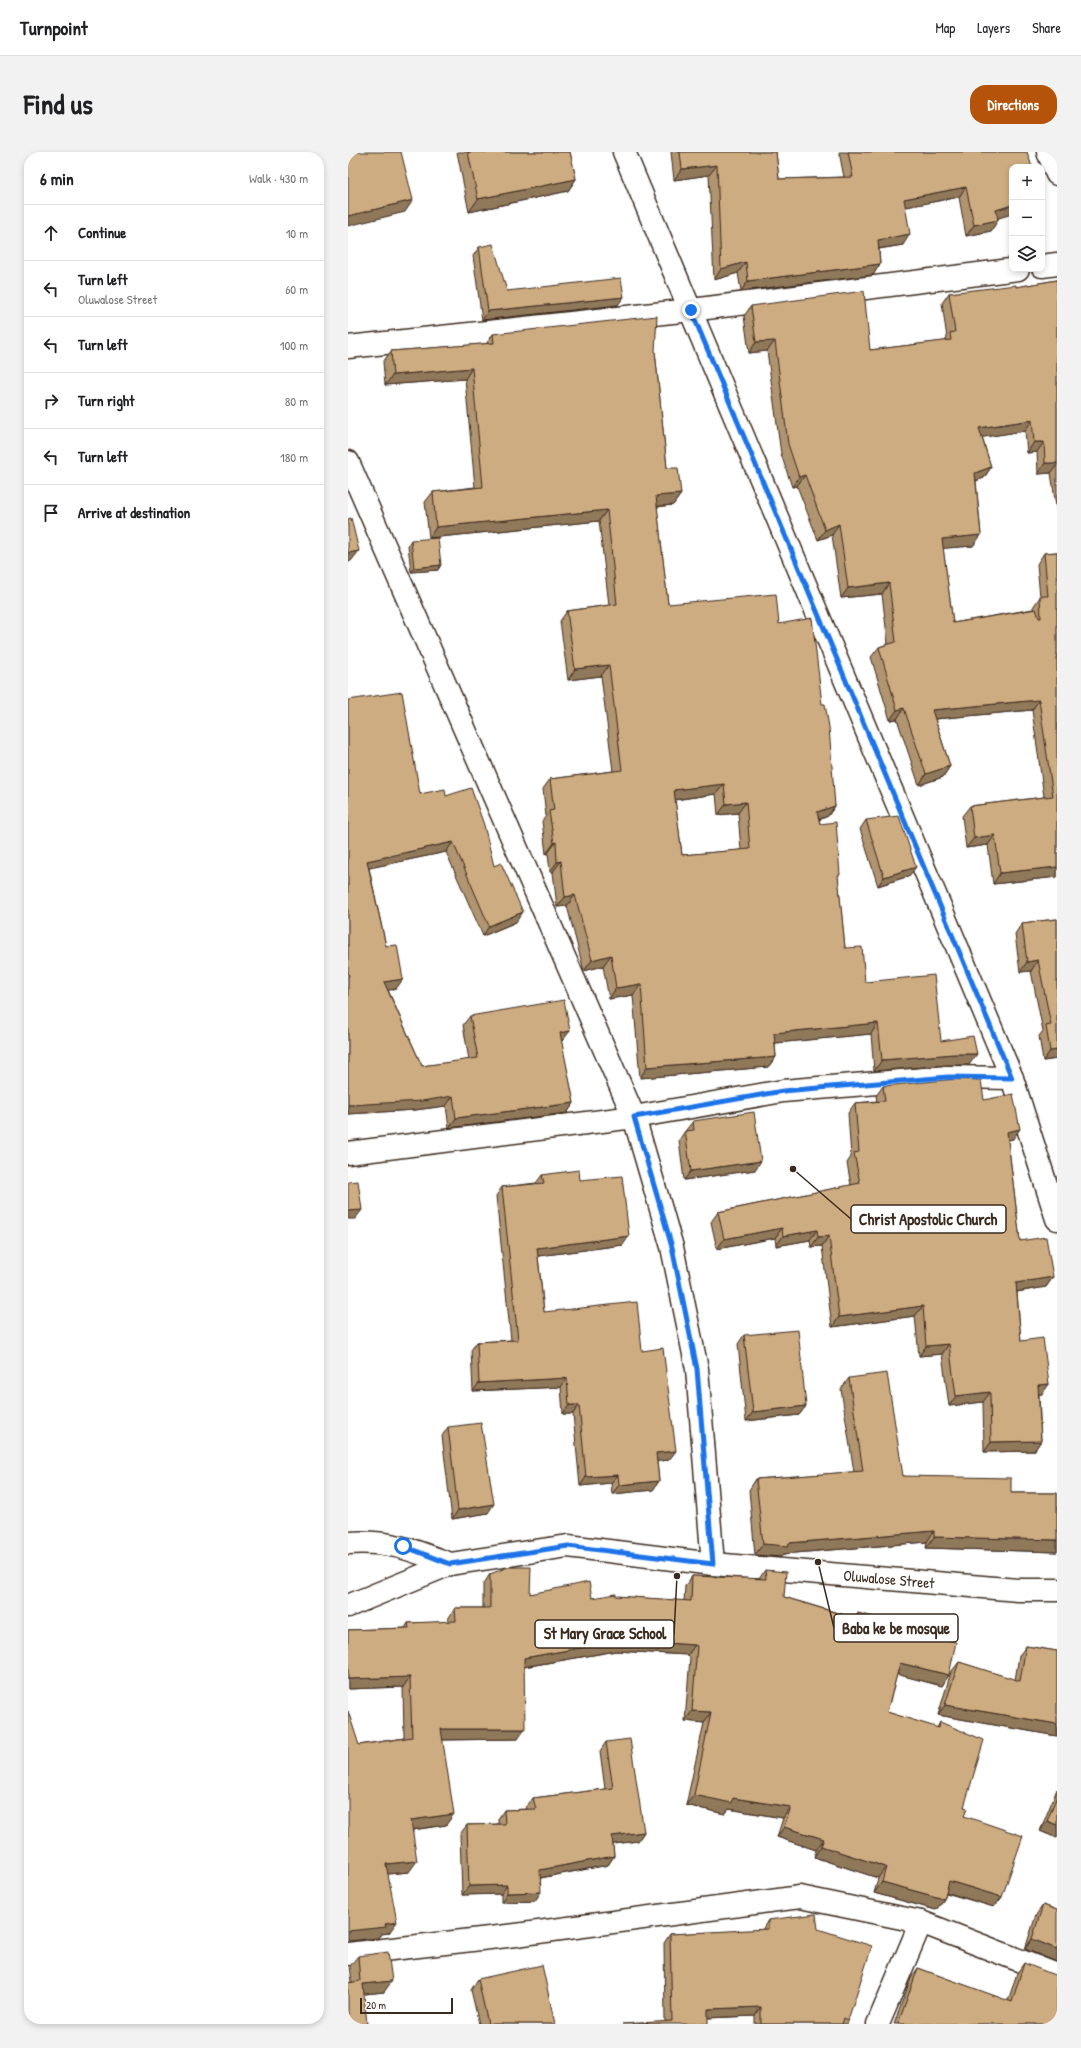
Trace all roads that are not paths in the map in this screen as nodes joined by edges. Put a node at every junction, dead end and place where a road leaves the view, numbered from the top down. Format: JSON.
{"nodes":[{"id":1,"x":624,"y":152,"type":"edge"},
{"id":2,"x":1048,"y":152,"type":"edge"},
{"id":3,"x":1057,"y":174,"type":"edge"},
{"id":4,"x":1057,"y":264,"type":"edge"},
{"id":5,"x":1045,"y":266,"type":"edge"},
{"id":6,"x":1009,"y":270,"type":"edge"},
{"id":7,"x":691,"y":310,"type":"junction"},
{"id":8,"x":348,"y":347,"type":"edge"},
{"id":9,"x":348,"y":462,"type":"edge"},
{"id":10,"x":1012,"y":1078,"type":"junction"},
{"id":11,"x":634,"y":1117,"type":"junction"},
{"id":12,"x":348,"y":1153,"type":"edge"},
{"id":13,"x":1057,"y":1219,"type":"edge"},
{"id":14,"x":348,"y":1543,"type":"edge"},
{"id":15,"x":450,"y":1564,"type":"junction"},
{"id":16,"x":713,"y":1564,"type":"junction"},
{"id":17,"x":1057,"y":1590,"type":"edge"},
{"id":18,"x":348,"y":1606,"type":"edge"},
{"id":19,"x":921,"y":1922,"type":"junction"},
{"id":20,"x":348,"y":1954,"type":"edge"},
{"id":21,"x":1057,"y":1975,"type":"edge"},
{"id":22,"x":878,"y":2024,"type":"edge"}],
"edges":[{"from":1,"to":7,"type":"street"},
{"from":2,"to":3,"type":"street"},
{"from":4,"to":5,"type":"street"},
{"from":6,"to":7,"type":"street"},
{"from":7,"to":8,"type":"street"},
{"from":7,"to":10,"type":"street"},
{"from":9,"to":11,"type":"street"},
{"from":10,"to":11,"type":"street"},
{"from":10,"to":13,"type":"street"},
{"from":11,"to":12,"type":"street"},
{"from":11,"to":16,"type":"street"},
{"from":14,"to":15,"type":"street"},
{"from":15,"to":16,"type":"street","name":"Oluwalose Street"},
{"from":15,"to":18,"type":"street","name":"Oluwalose Street"},
{"from":16,"to":17,"type":"street","name":"Oluwalose Street"},
{"from":19,"to":20,"type":"street"},
{"from":19,"to":21,"type":"street"},
{"from":19,"to":22,"type":"street"}]}
